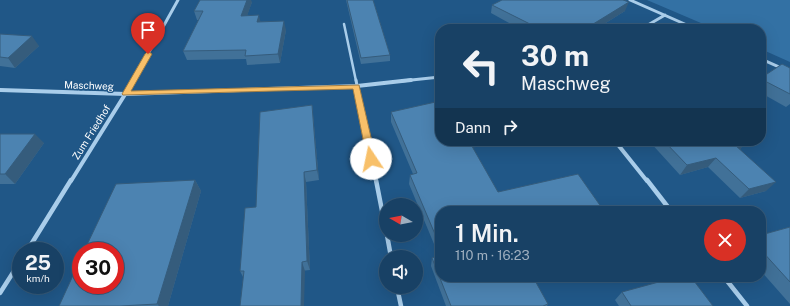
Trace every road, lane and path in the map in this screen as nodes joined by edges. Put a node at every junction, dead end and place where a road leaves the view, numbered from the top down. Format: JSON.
{"nodes":[{"id":1,"x":178,"y":0,"type":"edge"},
{"id":2,"x":630,"y":0,"type":"edge"},
{"id":3,"x":665,"y":15,"type":"junction"},
{"id":4,"x":344,"y":24,"type":"dead end"},
{"id":5,"x":650,"y":24,"type":"edge"},
{"id":6,"x":685,"y":24,"type":"edge"},
{"id":7,"x":766,"y":61,"type":"edge"},
{"id":8,"x":790,"y":72,"type":"edge"},
{"id":9,"x":435,"y":78,"type":"edge"},
{"id":10,"x":357,"y":86,"type":"junction"},
{"id":11,"x":0,"y":90,"type":"edge"},
{"id":12,"x":126,"y":94,"type":"junction"},
{"id":13,"x":619,"y":146,"type":"edge"},
{"id":14,"x":379,"y":198,"type":"edge"},
{"id":15,"x":667,"y":206,"type":"edge"},
{"id":16,"x":33,"y":242,"type":"edge"},
{"id":17,"x":12,"y":274,"type":"edge"},
{"id":18,"x":728,"y":282,"type":"edge"},
{"id":19,"x":0,"y":293,"type":"edge"},
{"id":20,"x":398,"y":294,"type":"edge"},
{"id":21,"x":401,"y":306,"type":"edge"},
{"id":22,"x":747,"y":306,"type":"edge"}],
"edges":[{"from":1,"to":12,"type":"street","name":"Zum Friedhof"},
{"from":2,"to":3,"type":"street"},
{"from":3,"to":5,"type":"street"},
{"from":3,"to":6,"type":"street"},
{"from":4,"to":10,"type":"lane"},
{"from":7,"to":8,"type":"street"},
{"from":9,"to":10,"type":"street","name":"Maschweg"},
{"from":10,"to":12,"type":"street","name":"Maschweg"},
{"from":10,"to":14,"type":"street"},
{"from":11,"to":12,"type":"street","name":"Maschweg"},
{"from":12,"to":16,"type":"street","name":"Zum Friedhof"},
{"from":13,"to":15,"type":"street"},
{"from":17,"to":19,"type":"street"},
{"from":18,"to":22,"type":"street"},
{"from":20,"to":21,"type":"street"}]}
